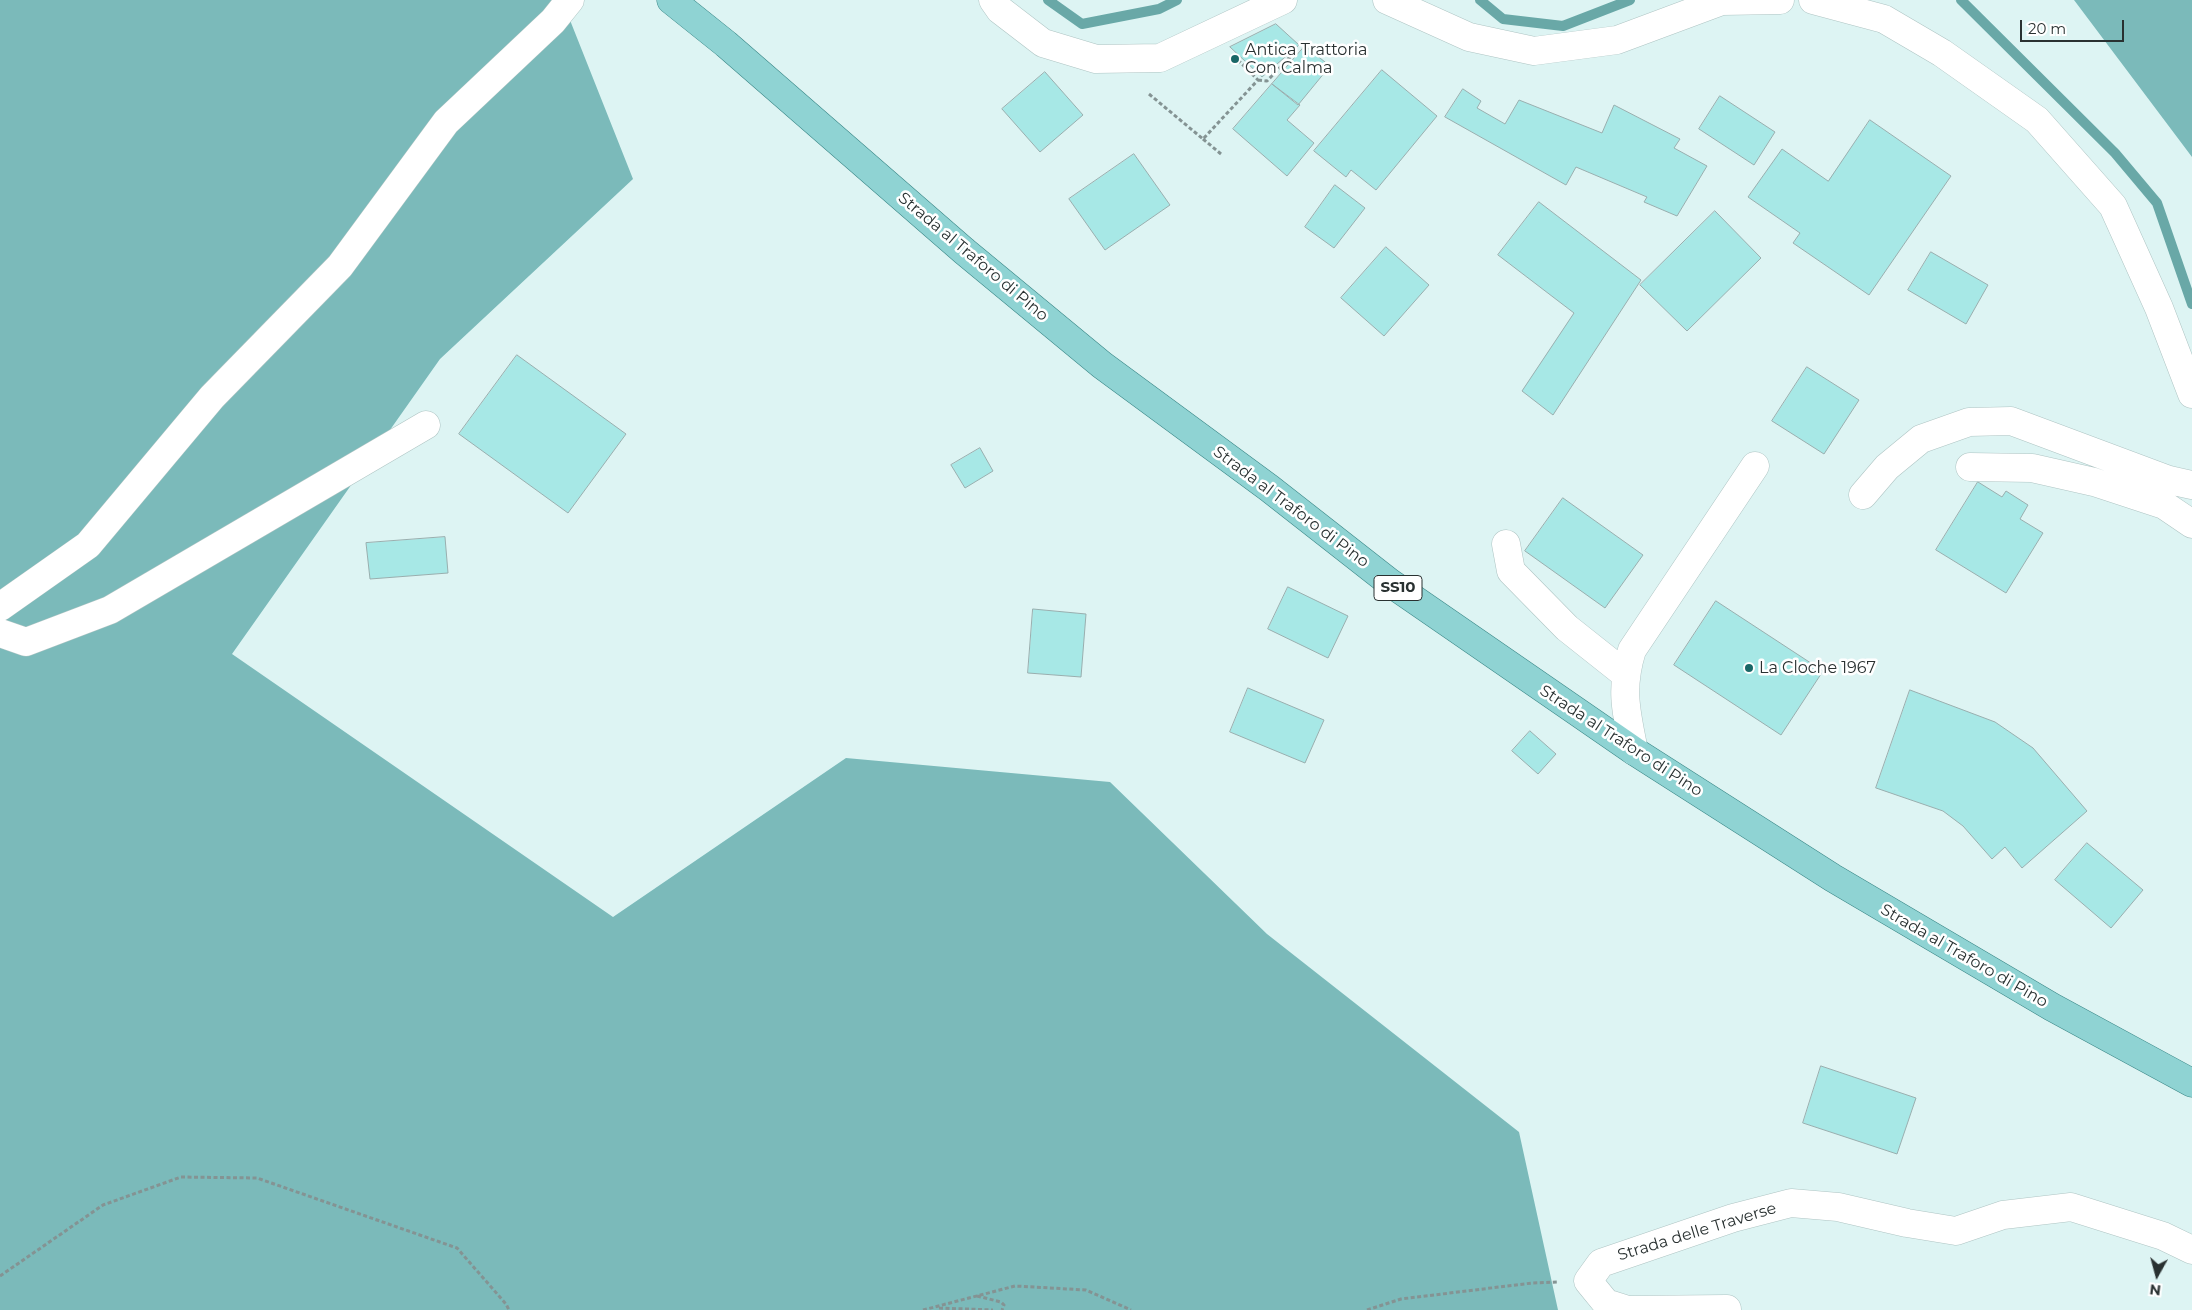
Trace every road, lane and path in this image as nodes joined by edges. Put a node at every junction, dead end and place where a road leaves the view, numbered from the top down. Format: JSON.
{"nodes":[{"id":1,"x":570,"y":0,"type":"edge"},
{"id":2,"x":671,"y":0,"type":"edge"},
{"id":3,"x":993,"y":0,"type":"edge"},
{"id":4,"x":1387,"y":0,"type":"edge"},
{"id":5,"x":1780,"y":0,"type":"edge"},
{"id":6,"x":1813,"y":0,"type":"edge"},
{"id":7,"x":1277,"y":1,"type":"edge"},
{"id":8,"x":1211,"y":34,"type":"junction"},
{"id":9,"x":1290,"y":57,"type":"dead end"},
{"id":10,"x":1258,"y":80,"type":"junction"},
{"id":11,"x":1149,"y":94,"type":"dead end"},
{"id":12,"x":1203,"y":139,"type":"junction"},
{"id":13,"x":1221,"y":154,"type":"dead end"},
{"id":14,"x":2192,"y":394,"type":"edge"},
{"id":15,"x":426,"y":425,"type":"dead end"},
{"id":16,"x":1755,"y":466,"type":"dead end"},
{"id":17,"x":1970,"y":466,"type":"dead end"},
{"id":18,"x":2192,"y":486,"type":"edge"},
{"id":19,"x":1863,"y":495,"type":"dead end"},
{"id":20,"x":2192,"y":524,"type":"edge"},
{"id":21,"x":1506,"y":544,"type":"dead end"},
{"id":22,"x":0,"y":607,"type":"edge"},
{"id":23,"x":0,"y":633,"type":"edge"},
{"id":24,"x":1624,"y":674,"type":"junction"},
{"id":25,"x":1634,"y":751,"type":"junction"},
{"id":26,"x":2192,"y":1083,"type":"edge"},
{"id":27,"x":2192,"y":1250,"type":"edge"},
{"id":28,"x":0,"y":1276,"type":"edge"},
{"id":29,"x":1588,"y":1281,"type":"junction"},
{"id":30,"x":976,"y":1296,"type":"junction"},
{"id":31,"x":934,"y":1307,"type":"junction"},
{"id":32,"x":1727,"y":1309,"type":"edge"},
{"id":33,"x":509,"y":1310,"type":"edge"},
{"id":34,"x":923,"y":1310,"type":"edge"},
{"id":35,"x":993,"y":1310,"type":"edge"},
{"id":36,"x":1002,"y":1310,"type":"edge"},
{"id":37,"x":1131,"y":1310,"type":"edge"},
{"id":38,"x":1367,"y":1310,"type":"edge"}],
"edges":[{"from":1,"to":22,"type":"street"},
{"from":2,"to":25,"type":"main road","name":"Strada al Traforo di Pino","number":"SS10"},
{"from":3,"to":8,"type":"street"},
{"from":4,"to":5,"type":"street"},
{"from":6,"to":14,"type":"street"},
{"from":7,"to":8,"type":"street"},
{"from":8,"to":10,"type":"path"},
{"from":9,"to":10,"type":"path"},
{"from":10,"to":12,"type":"path"},
{"from":11,"to":12,"type":"path"},
{"from":12,"to":13,"type":"path"},
{"from":15,"to":23,"type":"street"},
{"from":16,"to":24,"type":"street"},
{"from":17,"to":20,"type":"street"},
{"from":18,"to":19,"type":"street"},
{"from":21,"to":24,"type":"street"},
{"from":24,"to":25,"type":"street"},
{"from":25,"to":26,"type":"main road","name":"Strada al Traforo di Pino","number":"SS10"},
{"from":27,"to":29,"type":"street","name":"Strada delle Traverse"},
{"from":28,"to":33,"type":"path"},
{"from":29,"to":32,"type":"street"},
{"from":29,"to":38,"type":"path"},
{"from":30,"to":31,"type":"path"},
{"from":30,"to":36,"type":"path"},
{"from":30,"to":37,"type":"path"},
{"from":31,"to":34,"type":"path"},
{"from":31,"to":35,"type":"path"}]}
